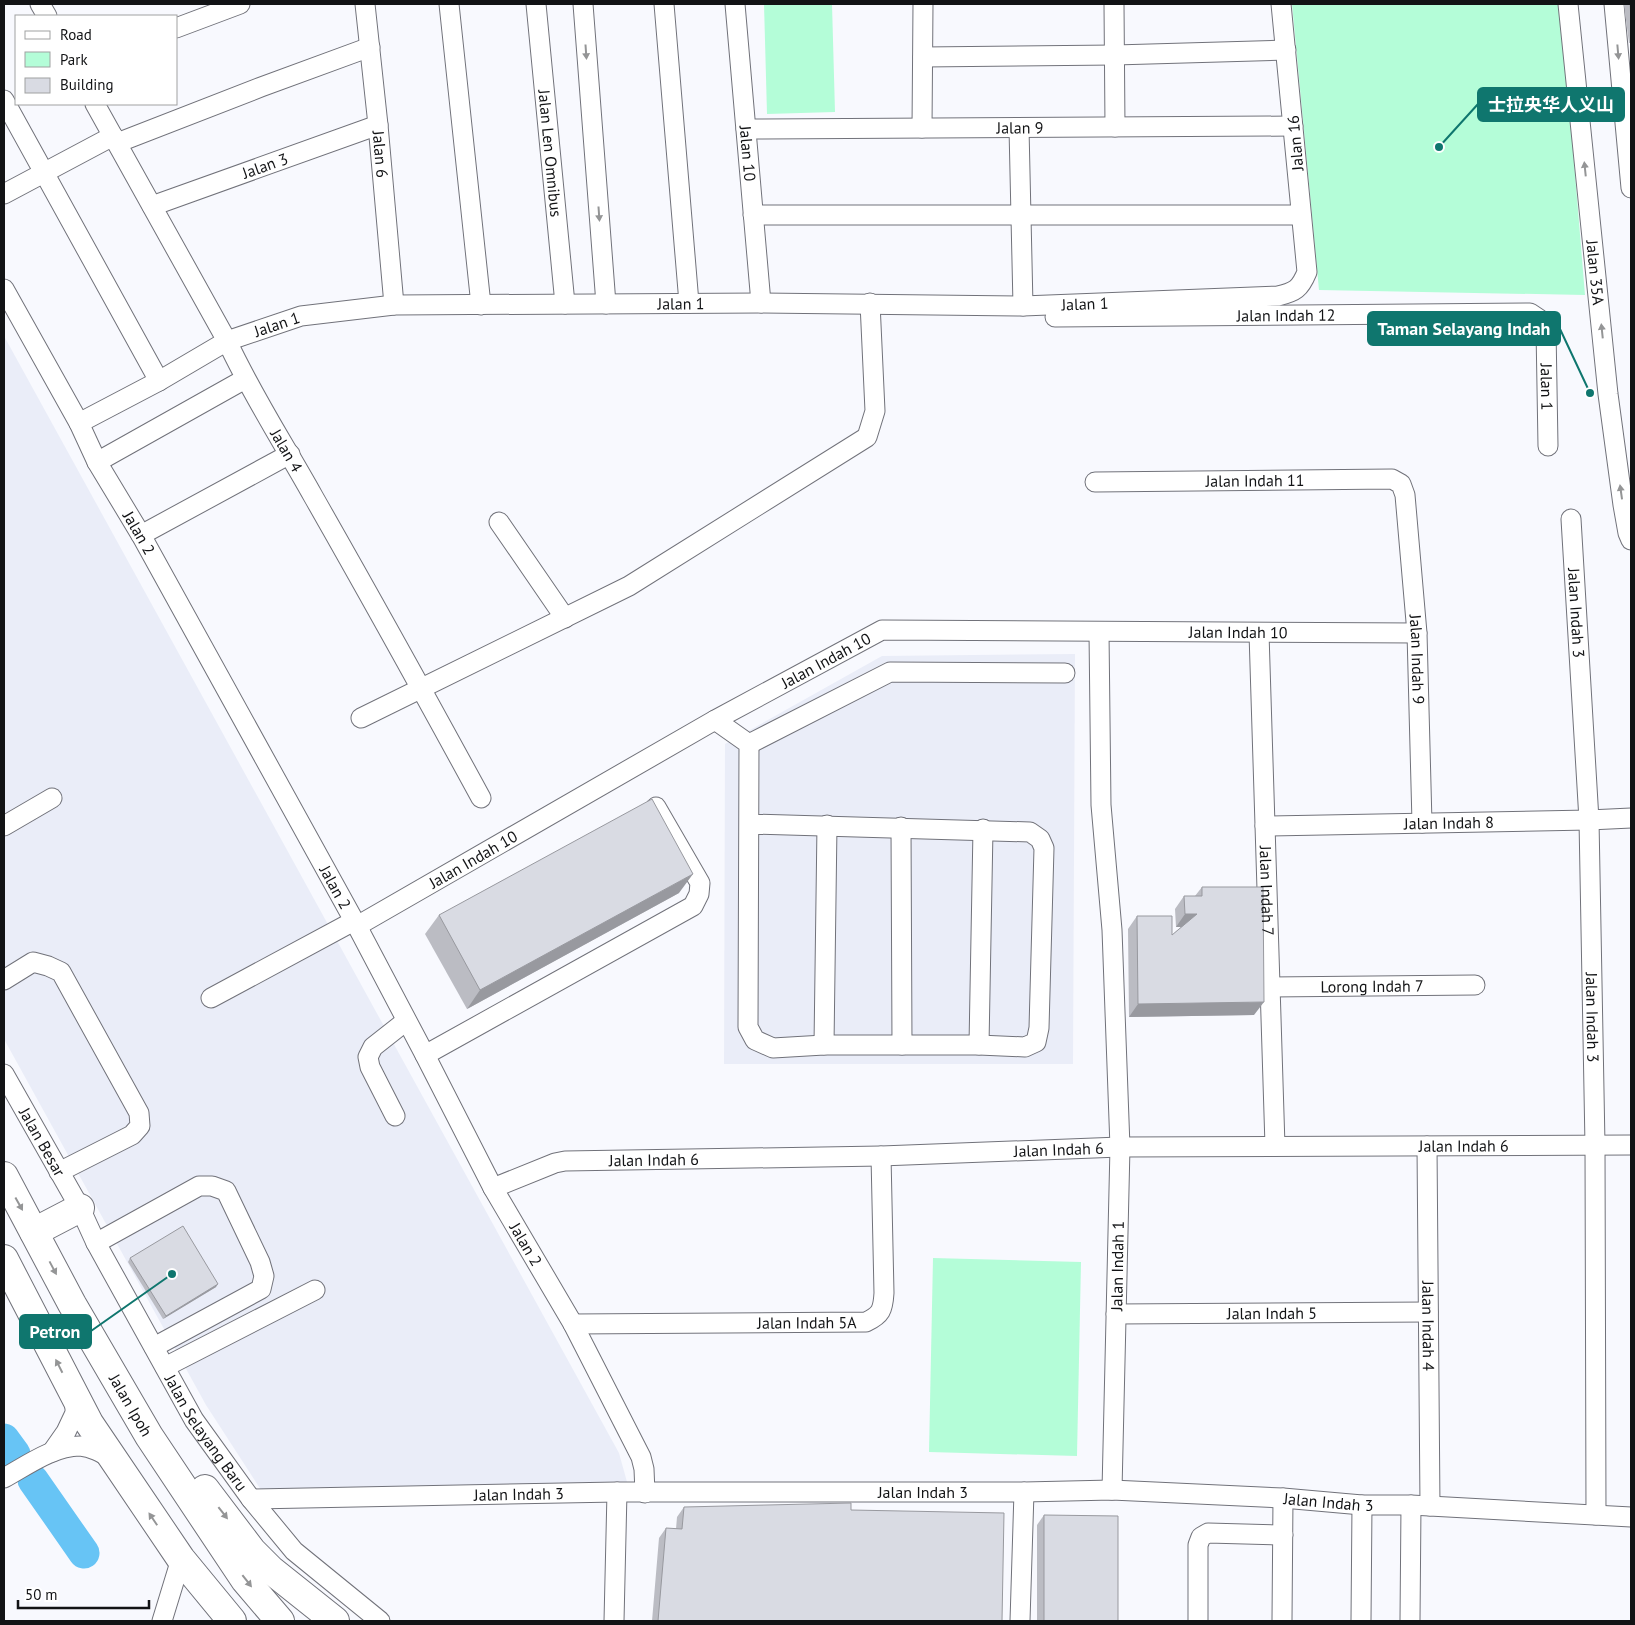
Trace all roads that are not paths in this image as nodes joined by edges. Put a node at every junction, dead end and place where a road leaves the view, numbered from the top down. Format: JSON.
{"nodes":[{"id":1,"x":40,"y":4,"type":"edge"},
{"id":2,"x":240,"y":4,"type":"edge"},
{"id":3,"x":365,"y":4,"type":"edge"},
{"id":4,"x":449,"y":4,"type":"edge"},
{"id":5,"x":536,"y":4,"type":"edge"},
{"id":6,"x":583,"y":4,"type":"edge"},
{"id":7,"x":664,"y":4,"type":"edge"},
{"id":8,"x":735,"y":4,"type":"edge"},
{"id":9,"x":924,"y":4,"type":"edge"},
{"id":10,"x":1114,"y":4,"type":"edge"},
{"id":11,"x":1281,"y":4,"type":"edge"},
{"id":12,"x":1568,"y":4,"type":"edge"},
{"id":13,"x":1614,"y":4,"type":"edge"},
{"id":14,"x":46,"y":15,"type":"edge"},
{"id":15,"x":178,"y":27,"type":"edge"},
{"id":16,"x":370,"y":47,"type":"junction"},
{"id":17,"x":1286,"y":50,"type":"junction"},
{"id":18,"x":1115,"y":55,"type":"junction"},
{"id":19,"x":923,"y":57,"type":"junction"},
{"id":20,"x":4,"y":100,"type":"edge"},
{"id":21,"x":96,"y":105,"type":"edge"},
{"id":22,"x":378,"y":125,"type":"junction"},
{"id":23,"x":1293,"y":126,"type":"junction"},
{"id":24,"x":1115,"y":127,"type":"junction"},
{"id":25,"x":922,"y":128,"type":"junction"},
{"id":26,"x":1020,"y":128,"type":"junction"},
{"id":27,"x":746,"y":129,"type":"junction"},
{"id":28,"x":115,"y":139,"type":"junction"},
{"id":29,"x":44,"y":173,"type":"junction"},
{"id":30,"x":1631,"y":188,"type":"edge"},
{"id":31,"x":4,"y":194,"type":"edge"},
{"id":32,"x":152,"y":206,"type":"junction"},
{"id":33,"x":753,"y":214,"type":"junction"},
{"id":34,"x":1301,"y":215,"type":"junction"},
{"id":35,"x":1021,"y":216,"type":"junction"},
{"id":36,"x":1303,"y":282,"type":"joint"},
{"id":37,"x":4,"y":290,"type":"edge"},
{"id":38,"x":689,"y":303,"type":"junction"},
{"id":39,"x":761,"y":303,"type":"junction"},
{"id":40,"x":870,"y":303,"type":"junction"},
{"id":41,"x":565,"y":304,"type":"junction"},
{"id":42,"x":606,"y":304,"type":"junction"},
{"id":43,"x":394,"y":305,"type":"junction"},
{"id":44,"x":481,"y":305,"type":"junction"},
{"id":45,"x":1023,"y":306,"type":"junction"},
{"id":46,"x":1546,"y":330,"type":"joint"},
{"id":47,"x":227,"y":341,"type":"junction"},
{"id":48,"x":245,"y":379,"type":"junction"},
{"id":49,"x":159,"y":380,"type":"junction"},
{"id":50,"x":79,"y":423,"type":"junction"},
{"id":51,"x":1548,"y":446,"type":"dead end"},
{"id":52,"x":290,"y":454,"type":"junction"},
{"id":53,"x":97,"y":462,"type":"junction"},
{"id":54,"x":1095,"y":482,"type":"dead end"},
{"id":55,"x":1405,"y":495,"type":"joint"},
{"id":56,"x":1571,"y":519,"type":"dead end"},
{"id":57,"x":499,"y":522,"type":"dead end"},
{"id":58,"x":140,"y":535,"type":"junction"},
{"id":59,"x":1631,"y":540,"type":"edge"},
{"id":60,"x":565,"y":618,"type":"junction"},
{"id":61,"x":1099,"y":632,"type":"junction"},
{"id":62,"x":1259,"y":633,"type":"junction"},
{"id":63,"x":1417,"y":633,"type":"junction"},
{"id":64,"x":1065,"y":673,"type":"dead end"},
{"id":65,"x":421,"y":688,"type":"junction"},
{"id":66,"x":361,"y":718,"type":"dead end"},
{"id":67,"x":715,"y":720,"type":"junction"},
{"id":68,"x":749,"y":744,"type":"junction"},
{"id":69,"x":52,"y":798,"type":"dead end"},
{"id":70,"x":480,"y":798,"type":"dead end"},
{"id":71,"x":656,"y":807,"type":"edge"},
{"id":72,"x":1631,"y":818,"type":"edge"},
{"id":73,"x":1590,"y":820,"type":"junction"},
{"id":74,"x":1422,"y":823,"type":"junction"},
{"id":75,"x":750,"y":824,"type":"junction"},
{"id":76,"x":827,"y":825,"type":"junction"},
{"id":77,"x":4,"y":826,"type":"edge"},
{"id":78,"x":1265,"y":826,"type":"junction"},
{"id":79,"x":901,"y":827,"type":"junction"},
{"id":80,"x":983,"y":829,"type":"junction"},
{"id":81,"x":356,"y":924,"type":"junction"},
{"id":82,"x":4,"y":980,"type":"edge"},
{"id":83,"x":1475,"y":985,"type":"dead end"},
{"id":84,"x":1270,"y":987,"type":"junction"},
{"id":85,"x":211,"y":998,"type":"dead end"},
{"id":86,"x":406,"y":1021,"type":"junction"},
{"id":87,"x":824,"y":1045,"type":"junction"},
{"id":88,"x":902,"y":1045,"type":"junction"},
{"id":89,"x":979,"y":1045,"type":"junction"},
{"id":90,"x":425,"y":1055,"type":"junction"},
{"id":91,"x":4,"y":1074,"type":"edge"},
{"id":92,"x":395,"y":1116,"type":"dead end"},
{"id":93,"x":1595,"y":1145,"type":"junction"},
{"id":94,"x":1631,"y":1145,"type":"edge"},
{"id":95,"x":1275,"y":1146,"type":"junction"},
{"id":96,"x":1427,"y":1146,"type":"junction"},
{"id":97,"x":1120,"y":1147,"type":"junction"},
{"id":98,"x":881,"y":1156,"type":"junction"},
{"id":99,"x":59,"y":1172,"type":"junction"},
{"id":100,"x":4,"y":1176,"type":"edge"},
{"id":101,"x":493,"y":1188,"type":"junction"},
{"id":102,"x":80,"y":1208,"type":"junction"},
{"id":103,"x":34,"y":1232,"type":"junction"},
{"id":104,"x":96,"y":1243,"type":"junction"},
{"id":105,"x":4,"y":1259,"type":"edge"},
{"id":106,"x":315,"y":1290,"type":"dead end"},
{"id":107,"x":72,"y":1304,"type":"junction"},
{"id":108,"x":1428,"y":1312,"type":"junction"},
{"id":109,"x":1116,"y":1314,"type":"junction"},
{"id":110,"x":573,"y":1324,"type":"junction"},
{"id":111,"x":154,"y":1347,"type":"junction"},
{"id":112,"x":165,"y":1367,"type":"junction"},
{"id":113,"x":75,"y":1396,"type":"junction"},
{"id":114,"x":52,"y":1452,"type":"junction"},
{"id":115,"x":113,"y":1459,"type":"junction"},
{"id":116,"x":4,"y":1478,"type":"edge"},
{"id":117,"x":1112,"y":1490,"type":"junction"},
{"id":118,"x":618,"y":1492,"type":"junction"},
{"id":119,"x":1024,"y":1492,"type":"junction"},
{"id":120,"x":645,"y":1493,"type":"junction"},
{"id":121,"x":1283,"y":1498,"type":"junction"},
{"id":122,"x":251,"y":1499,"type":"junction"},
{"id":123,"x":1362,"y":1505,"type":"junction"},
{"id":124,"x":1410,"y":1505,"type":"junction"},
{"id":125,"x":1430,"y":1506,"type":"junction"},
{"id":126,"x":1596,"y":1515,"type":"junction"},
{"id":127,"x":1631,"y":1517,"type":"edge"},
{"id":128,"x":1283,"y":1535,"type":"junction"},
{"id":129,"x":181,"y":1559,"type":"junction"},
{"id":130,"x":162,"y":1621,"type":"edge"},
{"id":131,"x":232,"y":1621,"type":"edge"},
{"id":132,"x":280,"y":1621,"type":"edge"},
{"id":133,"x":335,"y":1621,"type":"edge"},
{"id":134,"x":380,"y":1621,"type":"edge"},
{"id":135,"x":614,"y":1621,"type":"edge"},
{"id":136,"x":1020,"y":1621,"type":"edge"},
{"id":137,"x":1198,"y":1621,"type":"edge"},
{"id":138,"x":1282,"y":1621,"type":"edge"},
{"id":139,"x":1361,"y":1621,"type":"edge"},
{"id":140,"x":1410,"y":1621,"type":"edge"}],
"edges":[{"from":1,"to":14,"type":"street"},
{"from":2,"to":15,"type":"street"},
{"from":3,"to":16,"type":"street","name":"Jalan 6"},
{"from":4,"to":44,"type":"street"},
{"from":5,"to":41,"type":"street","name":"Jalan Len Omnibus"},
{"from":6,"to":42,"type":"street","one_way":true},
{"from":7,"to":38,"type":"street"},
{"from":8,"to":27,"type":"street","name":"Jalan 10"},
{"from":9,"to":19,"type":"street"},
{"from":10,"to":18,"type":"street"},
{"from":11,"to":17,"type":"street","name":"Jalan 16"},
{"from":59,"to":12,"type":"street","name":"Jalan 35A","one_way":true},
{"from":13,"to":30,"type":"street","one_way":true},
{"from":16,"to":22,"type":"street","name":"Jalan 6"},
{"from":16,"to":28,"type":"street"},
{"from":17,"to":18,"type":"street"},
{"from":17,"to":23,"type":"street","name":"Jalan 16"},
{"from":18,"to":19,"type":"street"},
{"from":18,"to":24,"type":"street"},
{"from":19,"to":25,"type":"street"},
{"from":20,"to":29,"type":"street"},
{"from":21,"to":28,"type":"street","name":"Jalan 4"},
{"from":22,"to":32,"type":"street","name":"Jalan 3"},
{"from":22,"to":43,"type":"street","name":"Jalan 6"},
{"from":23,"to":24,"type":"street","name":"Jalan 9"},
{"from":23,"to":34,"type":"street","name":"Jalan 16"},
{"from":24,"to":26,"type":"street","name":"Jalan 9"},
{"from":25,"to":26,"type":"street","name":"Jalan 9"},
{"from":25,"to":27,"type":"street","name":"Jalan 9"},
{"from":26,"to":35,"type":"street"},
{"from":27,"to":33,"type":"street","name":"Jalan 10"},
{"from":28,"to":29,"type":"street"},
{"from":28,"to":32,"type":"street","name":"Jalan 4"},
{"from":29,"to":31,"type":"street"},
{"from":29,"to":49,"type":"street"},
{"from":32,"to":47,"type":"street","name":"Jalan 4"},
{"from":33,"to":35,"type":"street"},
{"from":33,"to":39,"type":"street","name":"Jalan 10"},
{"from":34,"to":35,"type":"street"},
{"from":34,"to":36,"type":"street","name":"Jalan 16"},
{"from":35,"to":45,"type":"street"},
{"from":36,"to":45,"type":"street","name":"Jalan 1"},
{"from":37,"to":50,"type":"street","name":"Jalan 2"},
{"from":38,"to":39,"type":"street","name":"Jalan 1"},
{"from":38,"to":42,"type":"street","name":"Jalan 1"},
{"from":39,"to":40,"type":"street","name":"Jalan 1"},
{"from":40,"to":45,"type":"street","name":"Jalan 1"},
{"from":40,"to":60,"type":"street"},
{"from":41,"to":42,"type":"street","name":"Jalan 1"},
{"from":41,"to":44,"type":"street","name":"Jalan 1"},
{"from":43,"to":44,"type":"street","name":"Jalan 1"},
{"from":43,"to":47,"type":"street","name":"Jalan 1"},
{"from":45,"to":46,"type":"street","name":"Jalan Indah 12"},
{"from":46,"to":51,"type":"street","name":"Jalan 1"},
{"from":47,"to":48,"type":"street","name":"Jalan 4"},
{"from":47,"to":49,"type":"street","name":"Jalan 1"},
{"from":48,"to":52,"type":"street","name":"Jalan 4"},
{"from":48,"to":53,"type":"street"},
{"from":49,"to":50,"type":"street","name":"Jalan 1"},
{"from":50,"to":53,"type":"street","name":"Jalan 2"},
{"from":52,"to":58,"type":"street"},
{"from":52,"to":65,"type":"street","name":"Jalan 4"},
{"from":53,"to":58,"type":"street","name":"Jalan 2"},
{"from":54,"to":55,"type":"street","name":"Jalan Indah 11"},
{"from":55,"to":63,"type":"street","name":"Jalan Indah 9"},
{"from":56,"to":73,"type":"street","name":"Jalan Indah 3"},
{"from":57,"to":60,"type":"street"},
{"from":58,"to":81,"type":"street","name":"Jalan 2"},
{"from":60,"to":65,"type":"street"},
{"from":61,"to":62,"type":"street","name":"Jalan Indah 10"},
{"from":61,"to":67,"type":"street","name":"Jalan Indah 10"},
{"from":61,"to":97,"type":"street","name":"Jalan Indah 1"},
{"from":62,"to":63,"type":"street","name":"Jalan Indah 10"},
{"from":62,"to":78,"type":"street","name":"Jalan Indah 7"},
{"from":63,"to":74,"type":"street","name":"Jalan Indah 9"},
{"from":64,"to":68,"type":"street"},
{"from":65,"to":66,"type":"street"},
{"from":65,"to":70,"type":"street","name":"Jalan 4"},
{"from":67,"to":68,"type":"street"},
{"from":67,"to":81,"type":"street","name":"Jalan Indah 10"},
{"from":68,"to":75,"type":"street"},
{"from":69,"to":77,"type":"street"},
{"from":71,"to":90,"type":"street"},
{"from":72,"to":73,"type":"street","name":"Jalan Indah 8"},
{"from":73,"to":74,"type":"street","name":"Jalan Indah 8"},
{"from":73,"to":93,"type":"street","name":"Jalan Indah 3"},
{"from":74,"to":78,"type":"street","name":"Jalan Indah 8"},
{"from":75,"to":76,"type":"street"},
{"from":75,"to":87,"type":"street"},
{"from":76,"to":79,"type":"street"},
{"from":76,"to":87,"type":"street"},
{"from":78,"to":84,"type":"street","name":"Jalan Indah 7"},
{"from":79,"to":80,"type":"street"},
{"from":79,"to":88,"type":"street"},
{"from":80,"to":89,"type":"street"},
{"from":80,"to":89,"type":"street"},
{"from":81,"to":85,"type":"street","name":"Jalan Indah 10"},
{"from":81,"to":86,"type":"street","name":"Jalan 2"},
{"from":82,"to":99,"type":"street"},
{"from":83,"to":84,"type":"street","name":"Lorong Indah 7"},
{"from":84,"to":95,"type":"street","name":"Jalan Indah 7"},
{"from":86,"to":90,"type":"street","name":"Jalan 2"},
{"from":86,"to":92,"type":"street"},
{"from":87,"to":88,"type":"street"},
{"from":88,"to":89,"type":"street"},
{"from":90,"to":101,"type":"street","name":"Jalan 2"},
{"from":91,"to":99,"type":"street","name":"Jalan Besar"},
{"from":93,"to":94,"type":"street","name":"Jalan Indah 6"},
{"from":93,"to":96,"type":"street","name":"Jalan Indah 6"},
{"from":93,"to":126,"type":"street","name":"Jalan Indah 3"},
{"from":95,"to":96,"type":"street","name":"Jalan Indah 6"},
{"from":95,"to":97,"type":"street","name":"Jalan Indah 6"},
{"from":96,"to":108,"type":"street","name":"Jalan Indah 4"},
{"from":97,"to":98,"type":"street","name":"Jalan Indah 6"},
{"from":97,"to":109,"type":"street","name":"Jalan Indah 1"},
{"from":98,"to":101,"type":"street","name":"Jalan Indah 6"},
{"from":98,"to":110,"type":"street","name":"Jalan Indah 5A"},
{"from":99,"to":102,"type":"street","name":"Jalan Besar"},
{"from":100,"to":103,"type":"highway","name":"Jalan Ipoh","one_way":true},
{"from":101,"to":110,"type":"street","name":"Jalan 2"},
{"from":102,"to":103,"type":"highway"},
{"from":102,"to":104,"type":"street","name":"Jalan Selayang Baru"},
{"from":103,"to":107,"type":"highway","name":"Jalan Ipoh","one_way":true},
{"from":104,"to":111,"type":"street","name":"Jalan Selayang Baru"},
{"from":104,"to":111,"type":"street"},
{"from":113,"to":105,"type":"highway","one_way":true},
{"from":106,"to":112,"type":"street"},
{"from":107,"to":132,"type":"highway","name":"Jalan Ipoh","one_way":true},
{"from":107,"to":133,"type":"highway","one_way":true},
{"from":108,"to":109,"type":"street","name":"Jalan Indah 5"},
{"from":108,"to":125,"type":"street","name":"Jalan Indah 4"},
{"from":109,"to":117,"type":"street","name":"Jalan Indah 1"},
{"from":110,"to":120,"type":"street","name":"Jalan 2"},
{"from":111,"to":112,"type":"street","name":"Jalan Selayang Baru"},
{"from":112,"to":122,"type":"street","name":"Jalan Selayang Baru"},
{"from":113,"to":114,"type":"street"},
{"from":113,"to":115,"type":"highway"},
{"from":114,"to":115,"type":"street"},
{"from":114,"to":116,"type":"street"},
{"from":129,"to":115,"type":"highway","one_way":true},
{"from":117,"to":119,"type":"street","name":"Jalan Indah 3"},
{"from":117,"to":121,"type":"street","name":"Jalan Indah 3"},
{"from":118,"to":120,"type":"street","name":"Jalan Indah 3"},
{"from":118,"to":122,"type":"street","name":"Jalan Indah 3"},
{"from":118,"to":135,"type":"street"},
{"from":119,"to":120,"type":"street","name":"Jalan Indah 3"},
{"from":119,"to":136,"type":"street"},
{"from":121,"to":123,"type":"street","name":"Jalan Indah 3"},
{"from":121,"to":128,"type":"street"},
{"from":122,"to":134,"type":"street","name":"Jalan Selayang Baru"},
{"from":123,"to":124,"type":"street","name":"Jalan Indah 3"},
{"from":123,"to":139,"type":"street"},
{"from":124,"to":125,"type":"street","name":"Jalan Indah 3"},
{"from":124,"to":140,"type":"street"},
{"from":125,"to":126,"type":"street","name":"Jalan Indah 3"},
{"from":126,"to":127,"type":"street","name":"Jalan Indah 3"},
{"from":128,"to":137,"type":"street"},
{"from":128,"to":138,"type":"street"},
{"from":129,"to":130,"type":"street"},
{"from":129,"to":131,"type":"highway"}]}
